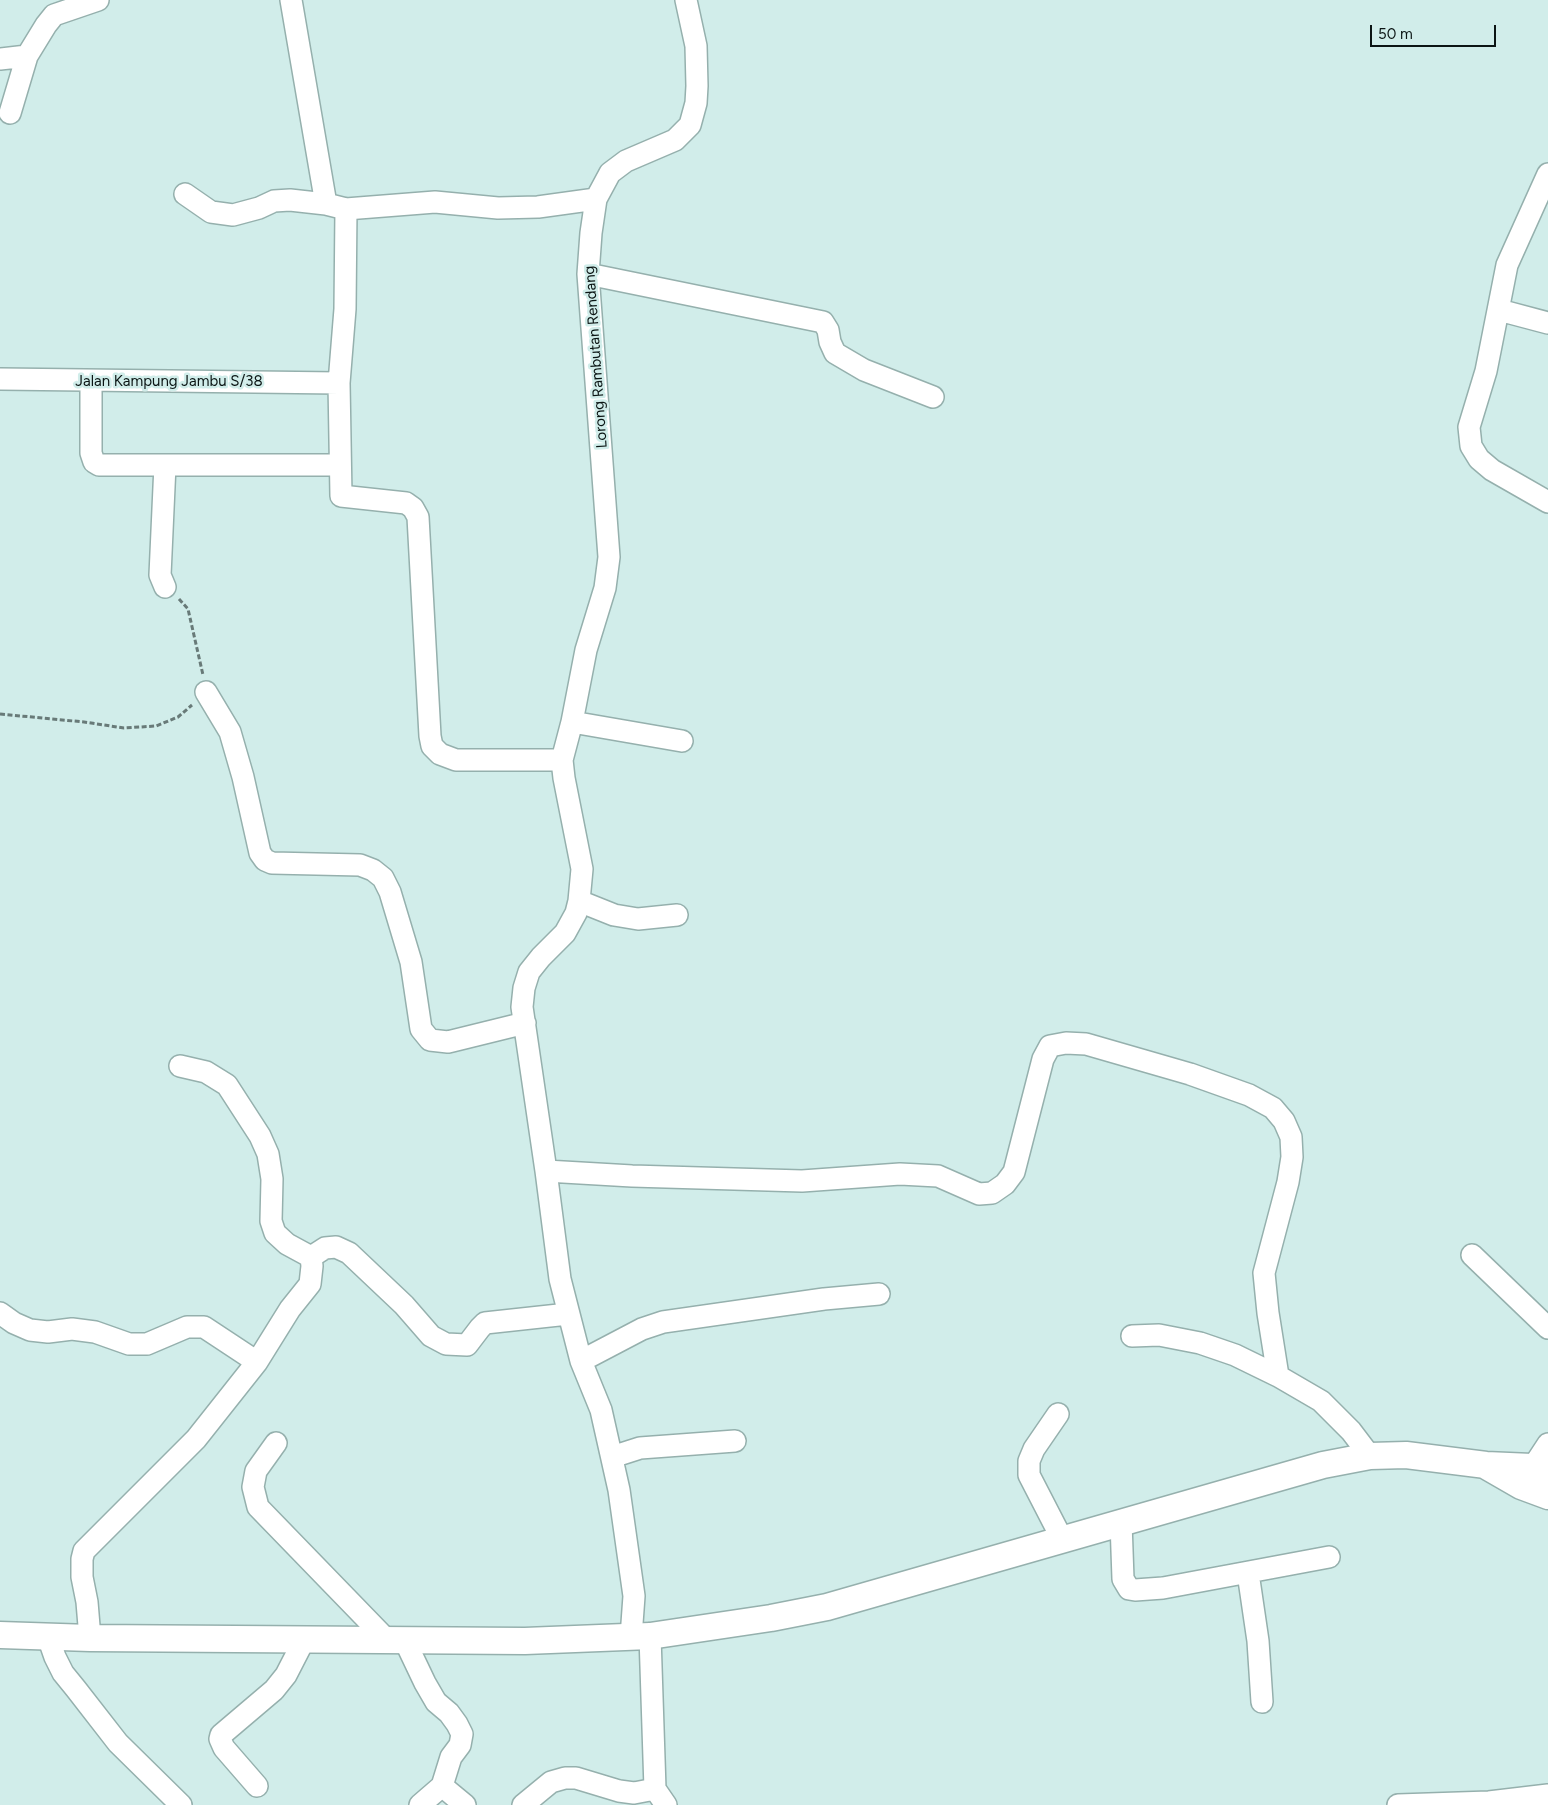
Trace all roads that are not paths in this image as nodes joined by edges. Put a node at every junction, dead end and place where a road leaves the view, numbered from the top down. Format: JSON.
{"nodes":[{"id":1,"x":98,"y":0,"type":"edge"},
{"id":2,"x":291,"y":0,"type":"edge"},
{"id":3,"x":686,"y":0,"type":"edge"},
{"id":4,"x":27,"y":56,"type":"junction"},
{"id":5,"x":0,"y":59,"type":"edge"},
{"id":6,"x":10,"y":113,"type":"dead end"},
{"id":7,"x":1548,"y":174,"type":"edge"},
{"id":8,"x":185,"y":194,"type":"dead end"},
{"id":9,"x":596,"y":199,"type":"junction"},
{"id":10,"x":336,"y":206,"type":"junction"},
{"id":11,"x":588,"y":274,"type":"junction"},
{"id":12,"x":1499,"y":310,"type":"junction"},
{"id":13,"x":1548,"y":323,"type":"edge"},
{"id":14,"x":0,"y":379,"type":"edge"},
{"id":15,"x":90,"y":381,"type":"junction"},
{"id":16,"x":338,"y":383,"type":"junction"},
{"id":17,"x":934,"y":397,"type":"dead end"},
{"id":18,"x":165,"y":465,"type":"junction"},
{"id":19,"x":340,"y":465,"type":"junction"},
{"id":20,"x":1548,"y":502,"type":"edge"},
{"id":21,"x":165,"y":587,"type":"road end"},
{"id":22,"x":206,"y":692,"type":"road end"},
{"id":23,"x":572,"y":722,"type":"junction"},
{"id":24,"x":682,"y":741,"type":"dead end"},
{"id":25,"x":562,"y":760,"type":"junction"},
{"id":26,"x":579,"y":901,"type":"junction"},
{"id":27,"x":677,"y":915,"type":"dead end"},
{"id":28,"x":525,"y":1024,"type":"junction"},
{"id":29,"x":180,"y":1066,"type":"dead end"},
{"id":30,"x":546,"y":1171,"type":"junction"},
{"id":31,"x":1472,"y":1255,"type":"dead end"},
{"id":32,"x":311,"y":1258,"type":"junction"},
{"id":33,"x":879,"y":1294,"type":"dead end"},
{"id":34,"x":0,"y":1313,"type":"edge"},
{"id":35,"x":568,"y":1314,"type":"junction"},
{"id":36,"x":1548,"y":1328,"type":"edge"},
{"id":37,"x":1132,"y":1336,"type":"dead end"},
{"id":38,"x":581,"y":1361,"type":"junction"},
{"id":39,"x":257,"y":1362,"type":"junction"},
{"id":40,"x":1278,"y":1376,"type":"junction"},
{"id":41,"x":1058,"y":1414,"type":"dead end"},
{"id":42,"x":736,"y":1441,"type":"dead end"},
{"id":43,"x":276,"y":1443,"type":"dead end"},
{"id":44,"x":1548,"y":1444,"type":"edge"},
{"id":45,"x":1370,"y":1456,"type":"junction"},
{"id":46,"x":612,"y":1457,"type":"junction"},
{"id":47,"x":1534,"y":1475,"type":"edge"},
{"id":48,"x":1548,"y":1496,"type":"edge"},
{"id":49,"x":1121,"y":1522,"type":"junction"},
{"id":50,"x":1063,"y":1541,"type":"junction"},
{"id":51,"x":1329,"y":1557,"type":"dead end"},
{"id":52,"x":1248,"y":1573,"type":"junction"},
{"id":53,"x":0,"y":1635,"type":"edge"},
{"id":54,"x":48,"y":1637,"type":"junction"},
{"id":55,"x":641,"y":1637,"type":"junction"},
{"id":56,"x":90,"y":1638,"type":"junction"},
{"id":57,"x":304,"y":1640,"type":"junction"},
{"id":58,"x":396,"y":1640,"type":"junction"},
{"id":59,"x":1262,"y":1702,"type":"dead end"},
{"id":60,"x":257,"y":1786,"type":"dead end"},
{"id":61,"x":442,"y":1786,"type":"junction"},
{"id":62,"x":1548,"y":1795,"type":"edge"},
{"id":63,"x":661,"y":1797,"type":"edge"},
{"id":64,"x":181,"y":1805,"type":"edge"},
{"id":65,"x":420,"y":1805,"type":"edge"},
{"id":66,"x":465,"y":1805,"type":"edge"},
{"id":67,"x":523,"y":1805,"type":"edge"},
{"id":68,"x":1398,"y":1805,"type":"edge"}],
"edges":[{"from":1,"to":4,"type":"street"},
{"from":2,"to":10,"type":"street"},
{"from":3,"to":9,"type":"street","name":"Lorong Rambutan Rendang"},
{"from":4,"to":5,"type":"street"},
{"from":4,"to":6,"type":"street"},
{"from":7,"to":12,"type":"street"},
{"from":8,"to":10,"type":"street"},
{"from":9,"to":10,"type":"street"},
{"from":9,"to":11,"type":"street","name":"Lorong Rambutan Rendang"},
{"from":10,"to":16,"type":"street"},
{"from":11,"to":17,"type":"street"},
{"from":11,"to":23,"type":"street","name":"Lorong Rambutan Rendang"},
{"from":12,"to":13,"type":"street"},
{"from":12,"to":20,"type":"street"},
{"from":14,"to":15,"type":"street","name":"Jalan Kampung Jambu S/38"},
{"from":15,"to":16,"type":"street","name":"Jalan Kampung Jambu S/38"},
{"from":15,"to":18,"type":"street"},
{"from":16,"to":19,"type":"street"},
{"from":18,"to":19,"type":"street"},
{"from":18,"to":21,"type":"street"},
{"from":19,"to":25,"type":"street"},
{"from":22,"to":28,"type":"street"},
{"from":23,"to":24,"type":"street"},
{"from":23,"to":25,"type":"street","name":"Lorong Rambutan Rendang"},
{"from":25,"to":26,"type":"street"},
{"from":26,"to":27,"type":"street"},
{"from":26,"to":28,"type":"street"},
{"from":28,"to":30,"type":"street"},
{"from":29,"to":32,"type":"street"},
{"from":30,"to":35,"type":"street"},
{"from":30,"to":40,"type":"street"},
{"from":31,"to":36,"type":"street"},
{"from":32,"to":35,"type":"street"},
{"from":32,"to":39,"type":"street"},
{"from":33,"to":38,"type":"street"},
{"from":34,"to":39,"type":"street"},
{"from":35,"to":38,"type":"street"},
{"from":37,"to":40,"type":"street"},
{"from":38,"to":46,"type":"street"},
{"from":39,"to":56,"type":"street"},
{"from":40,"to":45,"type":"street"},
{"from":41,"to":50,"type":"street"},
{"from":42,"to":46,"type":"street"},
{"from":43,"to":58,"type":"street"},
{"from":44,"to":47,"type":"street"},
{"from":45,"to":47,"type":"main road"},
{"from":45,"to":49,"type":"main road"},
{"from":46,"to":55,"type":"street"},
{"from":47,"to":48,"type":"main road"},
{"from":49,"to":50,"type":"main road"},
{"from":49,"to":52,"type":"street"},
{"from":50,"to":55,"type":"main road"},
{"from":51,"to":52,"type":"street"},
{"from":52,"to":59,"type":"street"},
{"from":53,"to":54,"type":"main road"},
{"from":54,"to":56,"type":"main road"},
{"from":54,"to":64,"type":"street"},
{"from":55,"to":58,"type":"main road"},
{"from":55,"to":63,"type":"street"},
{"from":56,"to":57,"type":"main road"},
{"from":57,"to":58,"type":"main road"},
{"from":57,"to":60,"type":"street"},
{"from":58,"to":61,"type":"street"},
{"from":61,"to":65,"type":"street"},
{"from":61,"to":66,"type":"street"},
{"from":62,"to":68,"type":"street"},
{"from":63,"to":67,"type":"street"}]}
